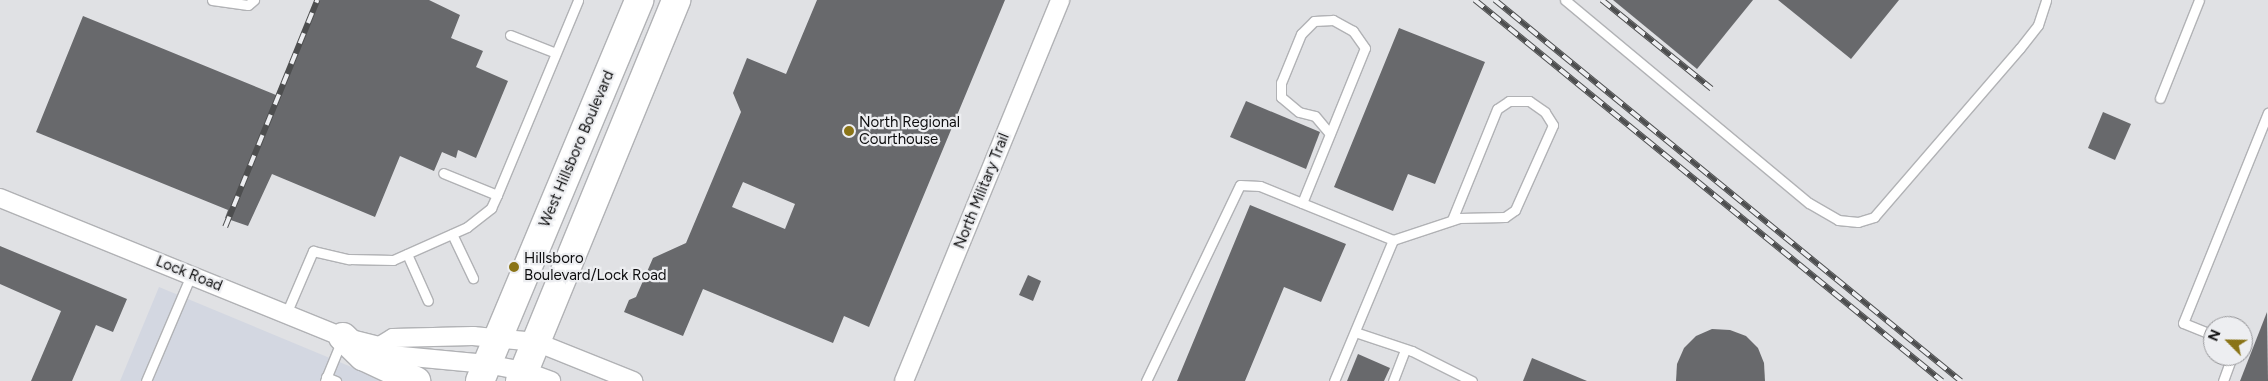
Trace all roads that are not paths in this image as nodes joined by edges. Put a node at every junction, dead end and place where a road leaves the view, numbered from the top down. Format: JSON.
{"nodes":[{"id":1,"x":212,"y":0,"type":"edge"},
{"id":2,"x":254,"y":0,"type":"edge"},
{"id":3,"x":578,"y":0,"type":"edge"},
{"id":4,"x":639,"y":0,"type":"edge"},
{"id":5,"x":651,"y":0,"type":"edge"},
{"id":6,"x":676,"y":0,"type":"edge"},
{"id":7,"x":1060,"y":0,"type":"edge"},
{"id":8,"x":1565,"y":0,"type":"edge"},
{"id":9,"x":2046,"y":0,"type":"edge"},
{"id":10,"x":2199,"y":0,"type":"edge"},
{"id":11,"x":510,"y":35,"type":"dead end"},
{"id":12,"x":659,"y":40,"type":"junction"},
{"id":13,"x":556,"y":53,"type":"junction"},
{"id":14,"x":2160,"y":98,"type":"dead end"},
{"id":15,"x":2268,"y":113,"type":"edge"},
{"id":16,"x":1330,"y":134,"type":"junction"},
{"id":17,"x":443,"y":173,"type":"dead end"},
{"id":18,"x":497,"y":195,"type":"junction"},
{"id":19,"x":0,"y":198,"type":"edge"},
{"id":20,"x":1302,"y":203,"type":"junction"},
{"id":21,"x":1452,"y":220,"type":"junction"},
{"id":22,"x":452,"y":234,"type":"junction"},
{"id":23,"x":1393,"y":240,"type":"junction"},
{"id":24,"x":407,"y":254,"type":"junction"},
{"id":25,"x":191,"y":275,"type":"junction"},
{"id":26,"x":473,"y":278,"type":"dead end"},
{"id":27,"x":428,"y":301,"type":"dead end"},
{"id":28,"x":286,"y":314,"type":"junction"},
{"id":29,"x":2203,"y":331,"type":"edge"},
{"id":30,"x":1355,"y":332,"type":"junction"},
{"id":31,"x":343,"y":337,"type":"junction"},
{"id":32,"x":498,"y":337,"type":"junction"},
{"id":33,"x":536,"y":342,"type":"junction"},
{"id":34,"x":380,"y":346,"type":"junction"},
{"id":35,"x":1405,"y":349,"type":"junction"},
{"id":36,"x":2228,"y":366,"type":"edge"},
{"id":37,"x":484,"y":372,"type":"edge"},
{"id":38,"x":522,"y":376,"type":"edge"},
{"id":39,"x":326,"y":379,"type":"edge"},
{"id":40,"x":146,"y":381,"type":"edge"},
{"id":41,"x":336,"y":381,"type":"edge"},
{"id":42,"x":416,"y":381,"type":"edge"},
{"id":43,"x":551,"y":381,"type":"edge"},
{"id":44,"x":632,"y":381,"type":"edge"},
{"id":45,"x":904,"y":381,"type":"edge"},
{"id":46,"x":1146,"y":381,"type":"edge"},
{"id":47,"x":1334,"y":381,"type":"edge"},
{"id":48,"x":1393,"y":381,"type":"edge"},
{"id":49,"x":1472,"y":381,"type":"edge"},
{"id":50,"x":2223,"y":381,"type":"edge"}],
"edges":[{"from":1,"to":2,"type":"lane"},
{"from":3,"to":13,"type":"lane"},
{"from":4,"to":32,"type":"main road","name":"West Hillsboro Boulevard"},
{"from":5,"to":12,"type":"main road"},
{"from":6,"to":12,"type":"main road"},
{"from":7,"to":45,"type":"street","name":"North Military Trail"},
{"from":8,"to":9,"type":"lane"},
{"from":10,"to":14,"type":"lane"},
{"from":11,"to":13,"type":"lane"},
{"from":12,"to":33,"type":"main road"},
{"from":13,"to":18,"type":"lane"},
{"from":15,"to":29,"type":"lane"},
{"from":16,"to":16,"type":"lane"},
{"from":16,"to":20,"type":"lane"},
{"from":17,"to":18,"type":"lane"},
{"from":18,"to":22,"type":"lane"},
{"from":19,"to":25,"type":"street","name":"Lock Road"},
{"from":20,"to":23,"type":"lane"},
{"from":20,"to":46,"type":"lane"},
{"from":21,"to":21,"type":"lane"},
{"from":21,"to":23,"type":"lane"},
{"from":22,"to":24,"type":"lane"},
{"from":22,"to":26,"type":"lane"},
{"from":23,"to":30,"type":"lane"},
{"from":24,"to":27,"type":"lane"},
{"from":24,"to":28,"type":"lane"},
{"from":25,"to":28,"type":"street","name":"Lock Road"},
{"from":25,"to":40,"type":"lane"},
{"from":28,"to":31,"type":"street","name":"Lock Road"},
{"from":30,"to":35,"type":"lane"},
{"from":30,"to":47,"type":"lane"},
{"from":31,"to":34,"type":"street","name":"Lock Road"},
{"from":31,"to":39,"type":"lane"},
{"from":31,"to":42,"type":"main road"},
{"from":32,"to":33,"type":"street"},
{"from":32,"to":34,"type":"street"},
{"from":32,"to":37,"type":"main road","name":"West Hillsboro Boulevard"},
{"from":33,"to":38,"type":"main road"},
{"from":33,"to":44,"type":"street"},
{"from":34,"to":37,"type":"street","name":"Lock Road"},
{"from":35,"to":48,"type":"lane"},
{"from":35,"to":49,"type":"lane"},
{"from":36,"to":50,"type":"lane"},
{"from":37,"to":38,"type":"street","name":"Lock Road"},
{"from":38,"to":43,"type":"street","name":"Lock Road"},
{"from":39,"to":41,"type":"lane"}]}
